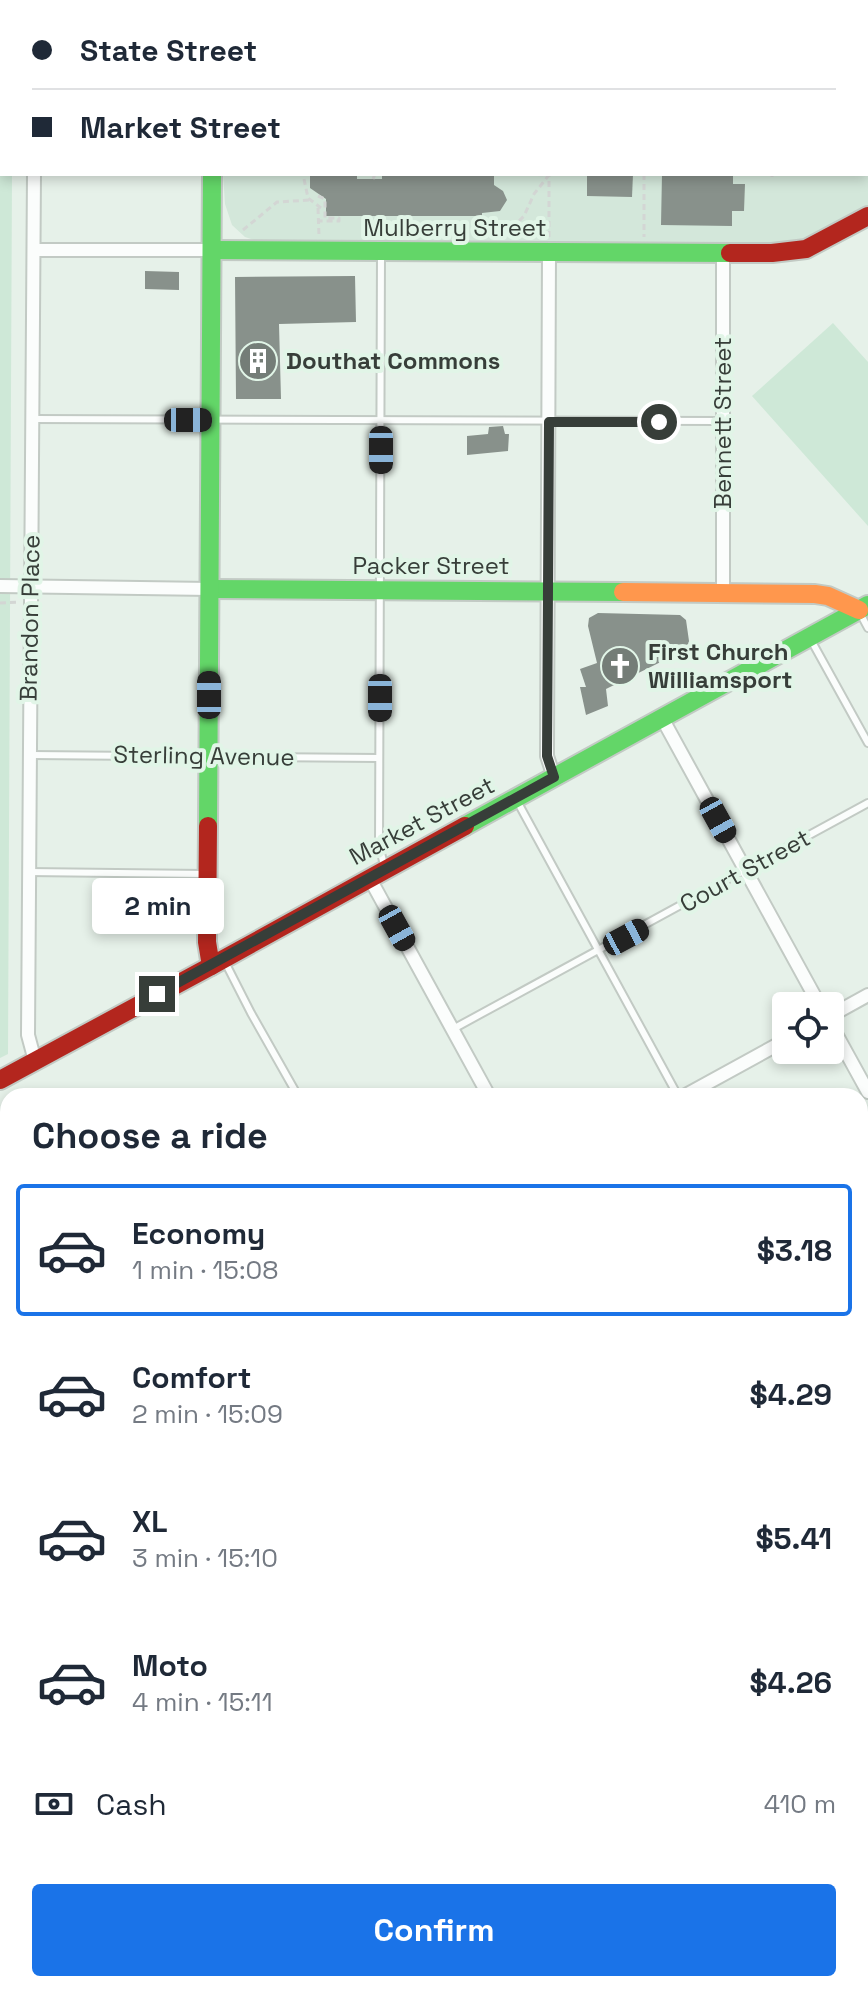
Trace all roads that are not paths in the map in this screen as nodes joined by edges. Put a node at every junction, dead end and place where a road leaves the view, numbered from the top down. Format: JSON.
{"nodes":[{"id":1,"x":34,"y":176,"type":"edge"},
{"id":2,"x":212,"y":176,"type":"edge"},
{"id":3,"x":868,"y":216,"type":"edge"},
{"id":4,"x":549,"y":245,"type":"junction"},
{"id":5,"x":34,"y":250,"type":"junction"},
{"id":6,"x":213,"y":250,"type":"junction"},
{"id":7,"x":381,"y":252,"type":"junction"},
{"id":8,"x":723,"y":254,"type":"junction"},
{"id":9,"x":32,"y":419,"type":"junction"},
{"id":10,"x":381,"y":419,"type":"junction"},
{"id":11,"x":211,"y":420,"type":"junction"},
{"id":12,"x":723,"y":421,"type":"junction"},
{"id":13,"x":549,"y":422,"type":"junction"},
{"id":14,"x":0,"y":586,"type":"edge"},
{"id":15,"x":31,"y":588,"type":"junction"},
{"id":16,"x":210,"y":589,"type":"junction"},
{"id":17,"x":380,"y":590,"type":"junction"},
{"id":18,"x":547,"y":590,"type":"junction"},
{"id":19,"x":723,"y":591,"type":"junction"},
{"id":20,"x":863,"y":607,"type":"edge"},
{"id":21,"x":868,"y":628,"type":"edge"},
{"id":22,"x":809,"y":637,"type":"junction"},
{"id":23,"x":662,"y":718,"type":"junction"},
{"id":24,"x":868,"y":743,"type":"edge"},
{"id":25,"x":29,"y":755,"type":"junction"},
{"id":26,"x":208,"y":756,"type":"junction"},
{"id":27,"x":379,"y":758,"type":"junction"},
{"id":28,"x":554,"y":777,"type":"junction"},
{"id":29,"x":515,"y":798,"type":"junction"},
{"id":30,"x":868,"y":803,"type":"edge"},
{"id":31,"x":28,"y":872,"type":"junction"},
{"id":32,"x":378,"y":872,"type":"junction"},
{"id":33,"x":746,"y":872,"type":"junction"},
{"id":34,"x":207,"y":874,"type":"junction"},
{"id":35,"x":599,"y":951,"type":"junction"},
{"id":36,"x":217,"y":962,"type":"junction"},
{"id":37,"x":812,"y":992,"type":"edge"},
{"id":38,"x":868,"y":995,"type":"edge"},
{"id":39,"x":844,"y":1008,"type":"edge"},
{"id":40,"x":453,"y":1029,"type":"junction"},
{"id":41,"x":772,"y":1047,"type":"edge"},
{"id":42,"x":844,"y":1048,"type":"edge"},
{"id":43,"x":35,"y":1061,"type":"junction"},
{"id":44,"x":0,"y":1080,"type":"edge"},
{"id":45,"x":293,"y":1088,"type":"edge"},
{"id":46,"x":485,"y":1088,"type":"edge"},
{"id":47,"x":676,"y":1088,"type":"edge"},
{"id":48,"x":696,"y":1088,"type":"edge"},
{"id":49,"x":866,"y":1088,"type":"edge"}],
"edges":[{"from":1,"to":5,"type":"street","name":"Brandon Place"},
{"from":2,"to":6,"type":"main road"},
{"from":3,"to":8,"type":"main road","name":"Mulberry Street"},
{"from":4,"to":7,"type":"main road","name":"Mulberry Street"},
{"from":4,"to":8,"type":"main road","name":"Mulberry Street"},
{"from":4,"to":13,"type":"street"},
{"from":5,"to":6,"type":"street","name":"Mulberry Street"},
{"from":5,"to":9,"type":"street","name":"Brandon Place"},
{"from":6,"to":7,"type":"main road","name":"Mulberry Street"},
{"from":6,"to":11,"type":"main road"},
{"from":7,"to":10,"type":"lane"},
{"from":8,"to":12,"type":"street","name":"Bennett Street"},
{"from":9,"to":11,"type":"lane"},
{"from":9,"to":15,"type":"street","name":"Brandon Place"},
{"from":10,"to":11,"type":"lane"},
{"from":10,"to":13,"type":"lane"},
{"from":10,"to":17,"type":"lane"},
{"from":11,"to":16,"type":"main road"},
{"from":12,"to":13,"type":"lane"},
{"from":12,"to":19,"type":"street","name":"Bennett Street"},
{"from":13,"to":18,"type":"street"},
{"from":14,"to":15,"type":"street","name":"Packer Street"},
{"from":15,"to":16,"type":"street","name":"Packer Street"},
{"from":15,"to":25,"type":"street","name":"Brandon Place"},
{"from":16,"to":17,"type":"main road","name":"Packer Street"},
{"from":16,"to":26,"type":"main road"},
{"from":17,"to":18,"type":"main road","name":"Packer Street"},
{"from":17,"to":27,"type":"lane"},
{"from":18,"to":19,"type":"main road","name":"Packer Street"},
{"from":18,"to":28,"type":"street"},
{"from":19,"to":20,"type":"main road","name":"Packer Street"},
{"from":20,"to":21,"type":"lane"},
{"from":20,"to":22,"type":"main road","name":"Market Street"},
{"from":22,"to":23,"type":"main road","name":"Market Street"},
{"from":22,"to":24,"type":"lane"},
{"from":23,"to":28,"type":"main road","name":"Market Street"},
{"from":23,"to":33,"type":"street"},
{"from":25,"to":26,"type":"lane","name":"Sterling Avenue"},
{"from":25,"to":31,"type":"street","name":"Brandon Place"},
{"from":26,"to":27,"type":"lane","name":"Sterling Avenue"},
{"from":26,"to":34,"type":"main road"},
{"from":27,"to":32,"type":"lane"},
{"from":28,"to":29,"type":"main road","name":"Market Street"},
{"from":29,"to":32,"type":"main road","name":"Market Street"},
{"from":29,"to":35,"type":"lane"},
{"from":30,"to":33,"type":"lane","name":"Court Street"},
{"from":31,"to":34,"type":"lane"},
{"from":31,"to":43,"type":"street","name":"Brandon Place"},
{"from":32,"to":36,"type":"main road","name":"Market Street"},
{"from":32,"to":40,"type":"street"},
{"from":33,"to":35,"type":"lane","name":"Court Street"},
{"from":33,"to":37,"type":"street"},
{"from":34,"to":36,"type":"main road"},
{"from":35,"to":40,"type":"lane","name":"Court Street"},
{"from":35,"to":47,"type":"lane"},
{"from":36,"to":43,"type":"main road","name":"Market Street"},
{"from":36,"to":45,"type":"lane"},
{"from":38,"to":39,"type":"street"},
{"from":40,"to":46,"type":"street"},
{"from":41,"to":48,"type":"street"},
{"from":42,"to":49,"type":"street"},
{"from":43,"to":44,"type":"main road","name":"Market Street"}]}
